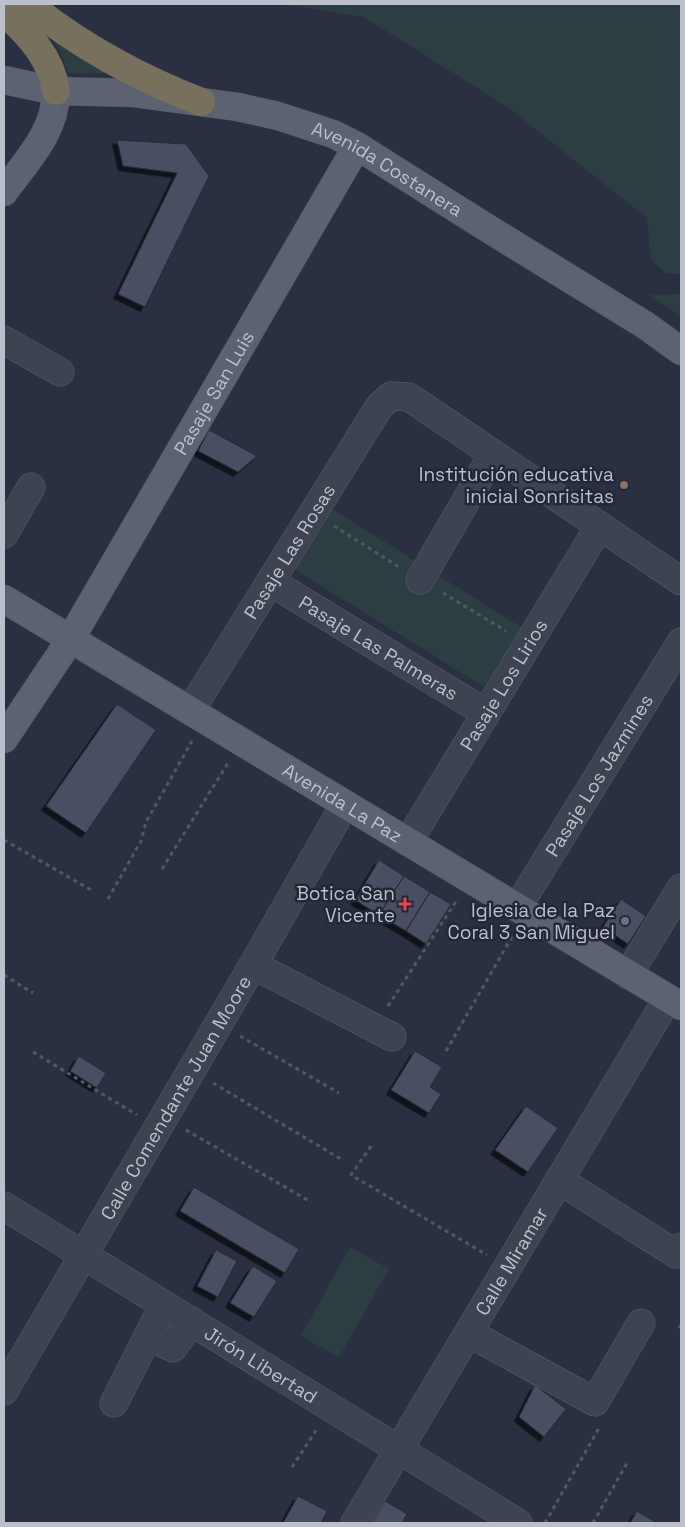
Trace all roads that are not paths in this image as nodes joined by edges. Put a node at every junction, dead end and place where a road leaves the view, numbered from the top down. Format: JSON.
{"nodes":[{"id":1,"x":28,"y":4,"type":"edge"},
{"id":2,"x":4,"y":12,"type":"edge"},
{"id":3,"x":4,"y":80,"type":"edge"},
{"id":4,"x":56,"y":91,"type":"junction"},
{"id":5,"x":201,"y":102,"type":"junction"},
{"id":6,"x":357,"y":146,"type":"junction"},
{"id":7,"x":4,"y":192,"type":"edge"},
{"id":8,"x":4,"y":340,"type":"edge"},
{"id":9,"x":681,"y":351,"type":"edge"},
{"id":10,"x":60,"y":372,"type":"dead end"},
{"id":11,"x":493,"y":454,"type":"junction"},
{"id":12,"x":31,"y":486,"type":"dead end"},
{"id":13,"x":599,"y":527,"type":"junction"},
{"id":14,"x":4,"y":534,"type":"edge"},
{"id":15,"x":420,"y":580,"type":"dead end"},
{"id":16,"x":681,"y":581,"type":"edge"},
{"id":17,"x":271,"y":582,"type":"junction"},
{"id":18,"x":4,"y":599,"type":"edge"},
{"id":19,"x":70,"y":640,"type":"junction"},
{"id":20,"x":681,"y":642,"type":"edge"},
{"id":21,"x":486,"y":713,"type":"junction"},
{"id":22,"x":197,"y":715,"type":"junction"},
{"id":23,"x":4,"y":739,"type":"edge"},
{"id":24,"x":344,"y":804,"type":"junction"},
{"id":25,"x":408,"y":842,"type":"junction"},
{"id":26,"x":681,"y":888,"type":"edge"},
{"id":27,"x":522,"y":910,"type":"junction"},
{"id":28,"x":253,"y":965,"type":"junction"},
{"id":29,"x":628,"y":975,"type":"junction"},
{"id":30,"x":674,"y":1002,"type":"edge"},
{"id":31,"x":392,"y":1037,"type":"dead end"},
{"id":32,"x":559,"y":1180,"type":"junction"},
{"id":33,"x":4,"y":1206,"type":"edge"},
{"id":34,"x":681,"y":1247,"type":"edge"},
{"id":35,"x":84,"y":1254,"type":"junction"},
{"id":36,"x":166,"y":1306,"type":"junction"},
{"id":37,"x":192,"y":1321,"type":"junction"},
{"id":38,"x":641,"y":1322,"type":"dead end"},
{"id":39,"x":469,"y":1333,"type":"junction"},
{"id":40,"x":148,"y":1336,"type":"junction"},
{"id":41,"x":4,"y":1391,"type":"edge"},
{"id":42,"x":114,"y":1403,"type":"dead end"},
{"id":43,"x":399,"y":1450,"type":"junction"},
{"id":44,"x":354,"y":1523,"type":"edge"},
{"id":45,"x":518,"y":1523,"type":"edge"}],
"edges":[{"from":1,"to":5,"type":"highway"},
{"from":2,"to":4,"type":"highway"},
{"from":3,"to":4,"type":"main road","name":"Avenida Costanera"},
{"from":4,"to":5,"type":"main road","name":"Avenida Costanera"},
{"from":4,"to":7,"type":"main road"},
{"from":5,"to":6,"type":"main road","name":"Avenida Costanera"},
{"from":6,"to":9,"type":"main road","name":"Avenida Costanera"},
{"from":6,"to":19,"type":"main road","name":"Pasaje San Luis"},
{"from":8,"to":10,"type":"street"},
{"from":11,"to":13,"type":"street"},
{"from":11,"to":15,"type":"street"},
{"from":11,"to":17,"type":"street","name":"Pasaje Las Rosas"},
{"from":12,"to":14,"type":"street"},
{"from":13,"to":16,"type":"street"},
{"from":13,"to":21,"type":"street","name":"Pasaje Los Lirios"},
{"from":17,"to":21,"type":"street","name":"Pasaje Las Palmeras"},
{"from":17,"to":22,"type":"street","name":"Pasaje Las Rosas"},
{"from":18,"to":19,"type":"main road","name":"Avenida La Paz"},
{"from":19,"to":22,"type":"main road","name":"Avenida La Paz"},
{"from":19,"to":23,"type":"main road","name":"Pasaje San Luis"},
{"from":20,"to":27,"type":"street","name":"Pasaje Los Jazmines"},
{"from":21,"to":25,"type":"street","name":"Pasaje Los Lirios"},
{"from":22,"to":24,"type":"main road","name":"Avenida La Paz"},
{"from":24,"to":25,"type":"main road","name":"Avenida La Paz"},
{"from":24,"to":28,"type":"street","name":"Calle Comendante Juan Moore"},
{"from":25,"to":27,"type":"main road","name":"Avenida La Paz"},
{"from":26,"to":29,"type":"street"},
{"from":27,"to":29,"type":"main road","name":"Avenida La Paz"},
{"from":28,"to":31,"type":"street"},
{"from":28,"to":35,"type":"street","name":"Calle Comendante Juan Moore"},
{"from":29,"to":30,"type":"main road","name":"Avenida La Paz"},
{"from":30,"to":32,"type":"street","name":"Calle Miramar"},
{"from":32,"to":34,"type":"street"},
{"from":32,"to":39,"type":"street","name":"Calle Miramar"},
{"from":33,"to":35,"type":"street","name":"Jirón Libertad"},
{"from":35,"to":36,"type":"street","name":"Jirón Libertad"},
{"from":35,"to":41,"type":"street","name":"Calle Comendante Juan Moore"},
{"from":36,"to":37,"type":"street","name":"Jirón Libertad"},
{"from":36,"to":40,"type":"street"},
{"from":37,"to":40,"type":"street"},
{"from":37,"to":43,"type":"street","name":"Jirón Libertad"},
{"from":38,"to":39,"type":"street"},
{"from":39,"to":43,"type":"street","name":"Calle Miramar"},
{"from":40,"to":42,"type":"street"},
{"from":43,"to":44,"type":"street","name":"Calle Miramar"},
{"from":43,"to":45,"type":"street","name":"Jirón Libertad"}]}
